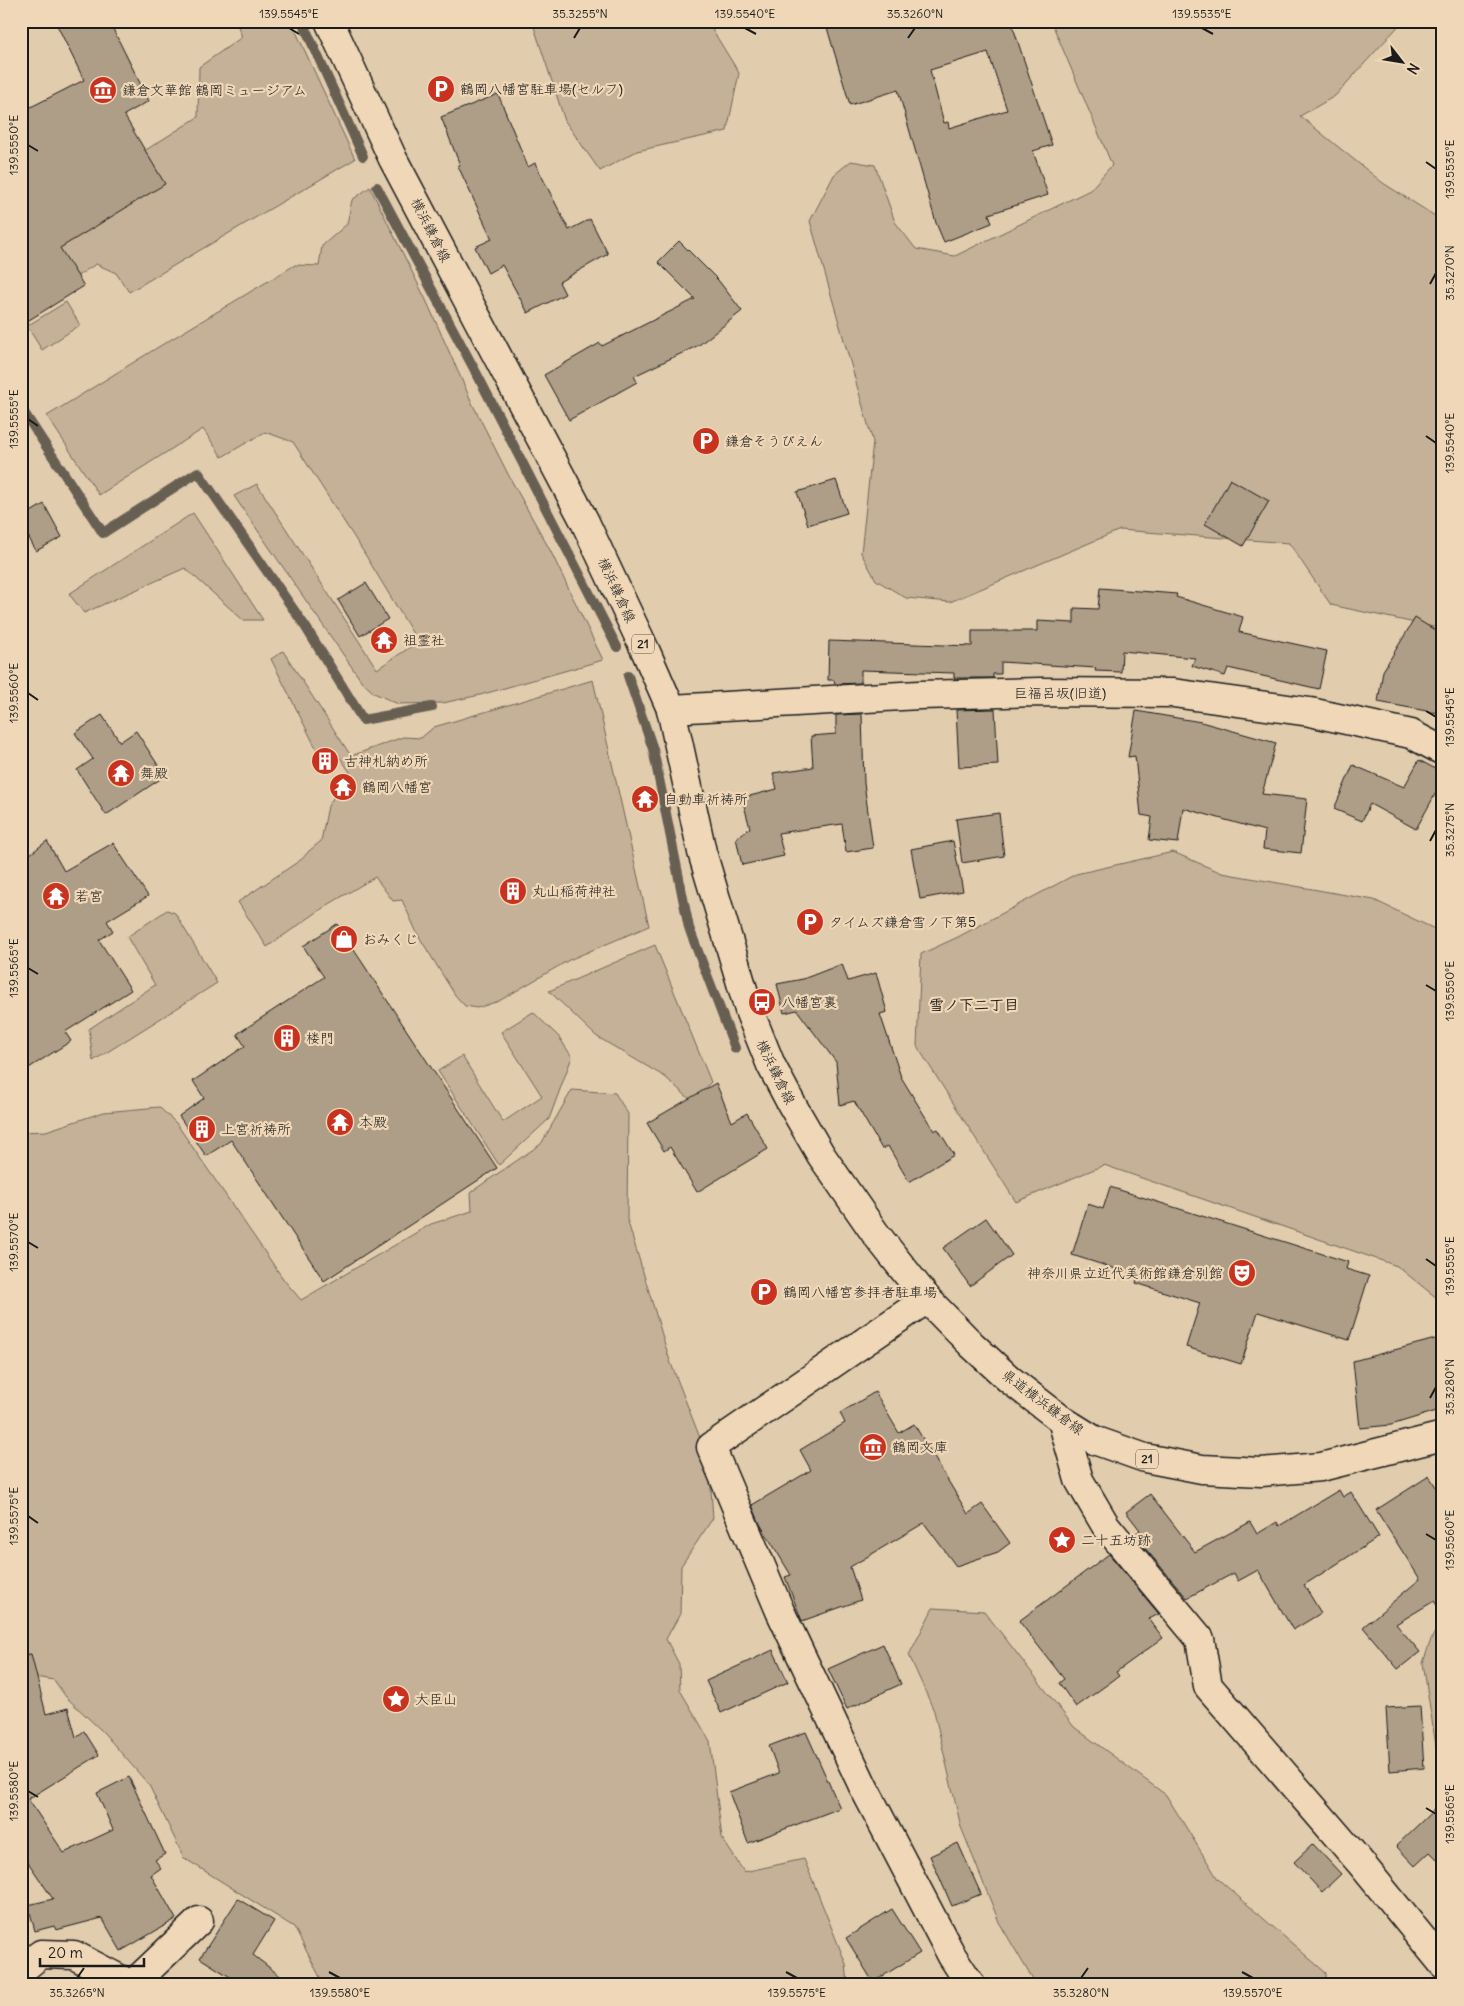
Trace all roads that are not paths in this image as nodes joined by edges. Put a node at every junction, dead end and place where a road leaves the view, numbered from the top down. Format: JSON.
{"nodes":[{"id":1,"x":330,"y":21,"type":"edge"},
{"id":2,"x":670,"y":709,"type":"junction"},
{"id":3,"x":1443,"y":751,"type":"edge"},
{"id":4,"x":919,"y":1289,"type":"junction"},
{"id":5,"x":1062,"y":1420,"type":"junction"},
{"id":6,"x":1443,"y":1436,"type":"edge"},
{"id":7,"x":199,"y":1921,"type":"dead end"},
{"id":8,"x":1443,"y":1964,"type":"edge"},
{"id":9,"x":21,"y":1970,"type":"edge"},
{"id":10,"x":132,"y":1985,"type":"edge"},
{"id":11,"x":971,"y":1985,"type":"edge"}],
"edges":[{"from":1,"to":2,"type":"street","name":"横浜鎌倉線","number":"21"},
{"from":2,"to":3,"type":"street","name":"巨福呂坂(旧道)"},
{"from":2,"to":4,"type":"street","name":"横浜鎌倉線","number":"21"},
{"from":4,"to":5,"type":"street","name":"県道横浜鎌倉線","number":"21"},
{"from":4,"to":11,"type":"street"},
{"from":5,"to":6,"type":"street","name":"県道横浜鎌倉線","number":"21"},
{"from":5,"to":8,"type":"street"},
{"from":7,"to":10,"type":"street"},
{"from":9,"to":10,"type":"street"}]}
